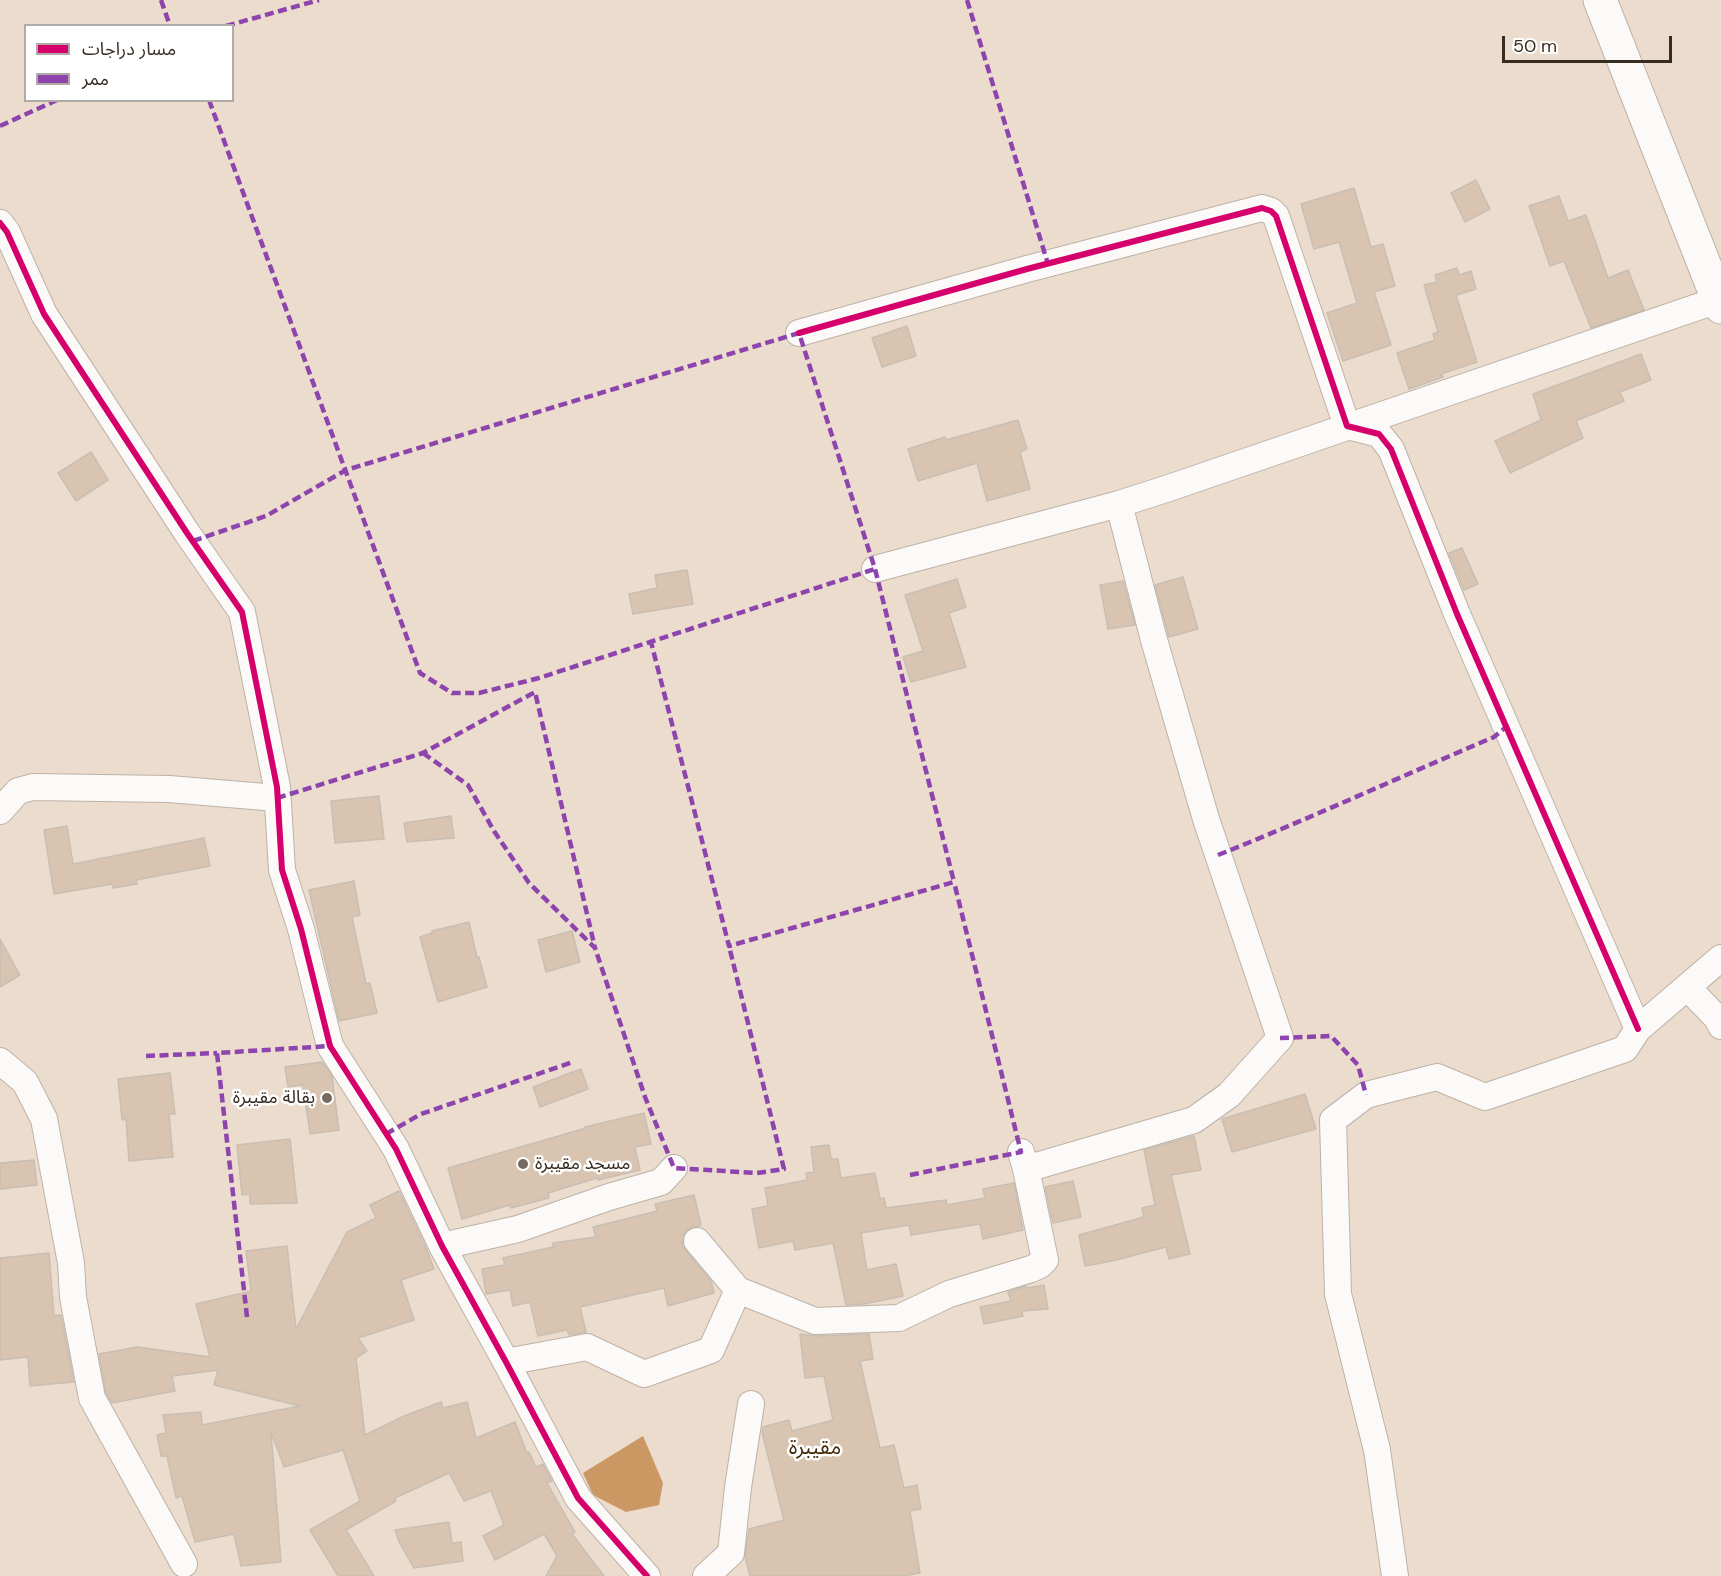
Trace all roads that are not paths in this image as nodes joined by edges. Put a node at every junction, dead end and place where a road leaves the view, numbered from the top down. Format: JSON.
{"nodes":[{"id":1,"x":1600,"y":0,"type":"edge"},
{"id":2,"x":0,"y":223,"type":"edge"},
{"id":3,"x":1719,"y":304,"type":"edge"},
{"id":4,"x":799,"y":333,"type":"dead end"},
{"id":5,"x":1347,"y":426,"type":"junction"},
{"id":6,"x":1119,"y":504,"type":"junction"},
{"id":7,"x":874,"y":569,"type":"dead end"},
{"id":8,"x":278,"y":798,"type":"junction"},
{"id":9,"x":2,"y":805,"type":"edge"},
{"id":10,"x":1721,"y":958,"type":"edge"},
{"id":11,"x":1687,"y":987,"type":"junction"},
{"id":12,"x":1721,"y":1026,"type":"edge"},
{"id":13,"x":1638,"y":1029,"type":"junction"},
{"id":14,"x":0,"y":1061,"type":"edge"},
{"id":15,"x":675,"y":1168,"type":"dead end"},
{"id":16,"x":698,"y":1241,"type":"dead end"},
{"id":17,"x":442,"y":1246,"type":"junction"},
{"id":18,"x":738,"y":1290,"type":"junction"},
{"id":19,"x":506,"y":1362,"type":"junction"},
{"id":20,"x":751,"y":1404,"type":"dead end"},
{"id":21,"x":184,"y":1564,"type":"dead end"},
{"id":22,"x":647,"y":1576,"type":"edge"},
{"id":23,"x":706,"y":1576,"type":"edge"},
{"id":24,"x":1395,"y":1576,"type":"edge"}],
"edges":[{"from":1,"to":3,"type":"street"},
{"from":2,"to":8,"type":"street"},
{"from":3,"to":5,"type":"street"},
{"from":4,"to":5,"type":"street"},
{"from":5,"to":6,"type":"street"},
{"from":5,"to":13,"type":"street"},
{"from":6,"to":7,"type":"street"},
{"from":6,"to":18,"type":"street"},
{"from":8,"to":9,"type":"street"},
{"from":8,"to":17,"type":"street"},
{"from":10,"to":11,"type":"street"},
{"from":11,"to":12,"type":"street"},
{"from":11,"to":13,"type":"street"},
{"from":13,"to":24,"type":"street"},
{"from":14,"to":21,"type":"street"},
{"from":15,"to":17,"type":"street"},
{"from":16,"to":18,"type":"street"},
{"from":17,"to":19,"type":"street"},
{"from":18,"to":19,"type":"street"},
{"from":19,"to":22,"type":"street"},
{"from":20,"to":23,"type":"street"}]}
